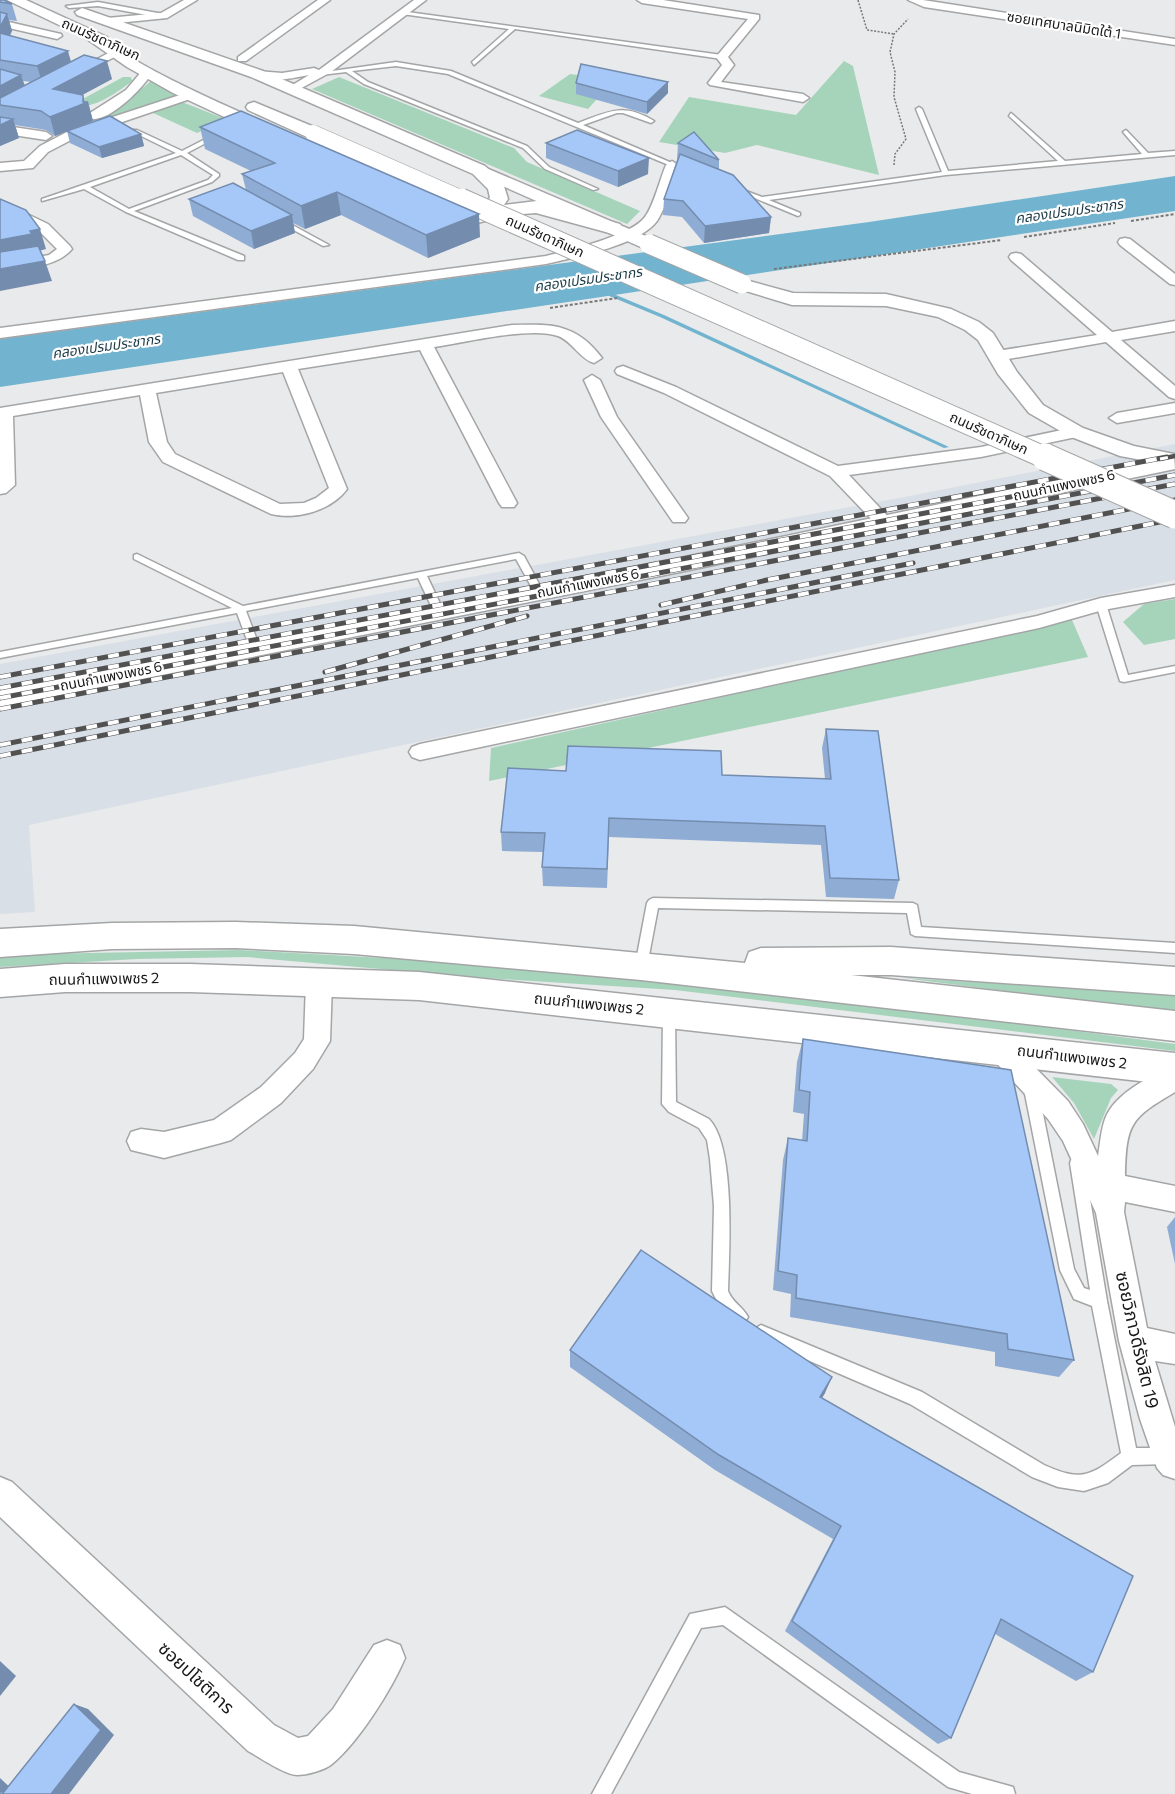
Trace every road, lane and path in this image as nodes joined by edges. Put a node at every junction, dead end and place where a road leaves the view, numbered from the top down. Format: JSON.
{"nodes":[{"id":1,"x":14,"y":0,"type":"edge"},
{"id":2,"x":192,"y":0,"type":"edge"},
{"id":3,"x":326,"y":0,"type":"edge"},
{"id":4,"x":421,"y":0,"type":"edge"},
{"id":5,"x":642,"y":0,"type":"edge"},
{"id":6,"x":858,"y":0,"type":"edge"},
{"id":7,"x":913,"y":0,"type":"edge"},
{"id":8,"x":984,"y":0,"type":"edge"},
{"id":9,"x":69,"y":6,"type":"edge"},
{"id":10,"x":952,"y":9,"type":"junction"},
{"id":11,"x":402,"y":12,"type":"junction"},
{"id":12,"x":163,"y":16,"type":"junction"},
{"id":13,"x":908,"y":19,"type":"dead end"},
{"id":14,"x":106,"y":21,"type":"junction"},
{"id":15,"x":0,"y":23,"type":"edge"},
{"id":16,"x":513,"y":28,"type":"junction"},
{"id":17,"x":894,"y":34,"type":"junction"},
{"id":18,"x":90,"y":35,"type":"junction"},
{"id":19,"x":57,"y":36,"type":"dead end"},
{"id":20,"x":1175,"y":42,"type":"edge"},
{"id":21,"x":114,"y":53,"type":"junction"},
{"id":22,"x":722,"y":57,"type":"junction"},
{"id":23,"x":242,"y":58,"type":"dead end"},
{"id":24,"x":474,"y":63,"type":"dead end"},
{"id":25,"x":348,"y":71,"type":"junction"},
{"id":26,"x":324,"y":72,"type":"junction"},
{"id":27,"x":146,"y":73,"type":"junction"},
{"id":28,"x":257,"y":74,"type":"junction"},
{"id":29,"x":64,"y":80,"type":"edge"},
{"id":30,"x":292,"y":89,"type":"junction"},
{"id":31,"x":192,"y":95,"type":"junction"},
{"id":32,"x":803,"y":98,"type":"dead end"},
{"id":33,"x":919,"y":109,"type":"dead end"},
{"id":34,"x":303,"y":111,"type":"dead end"},
{"id":35,"x":1011,"y":116,"type":"dead end"},
{"id":36,"x":651,"y":121,"type":"dead end"},
{"id":37,"x":335,"y":125,"type":"dead end"},
{"id":38,"x":578,"y":126,"type":"junction"},
{"id":39,"x":0,"y":129,"type":"edge"},
{"id":40,"x":229,"y":130,"type":"edge"},
{"id":41,"x":135,"y":131,"type":"edge"},
{"id":42,"x":1126,"y":132,"type":"dead end"},
{"id":43,"x":46,"y":136,"type":"junction"},
{"id":44,"x":289,"y":141,"type":"edge"},
{"id":45,"x":182,"y":153,"type":"junction"},
{"id":46,"x":1175,"y":153,"type":"edge"},
{"id":47,"x":1147,"y":156,"type":"junction"},
{"id":48,"x":1064,"y":163,"type":"junction"},
{"id":49,"x":672,"y":165,"type":"junction"},
{"id":50,"x":6,"y":167,"type":"edge"},
{"id":51,"x":479,"y":170,"type":"junction"},
{"id":52,"x":694,"y":173,"type":"edge"},
{"id":53,"x":946,"y":173,"type":"junction"},
{"id":54,"x":898,"y":180,"type":"junction"},
{"id":55,"x":210,"y":181,"type":"junction"},
{"id":56,"x":84,"y":186,"type":"junction"},
{"id":57,"x":728,"y":186,"type":"edge"},
{"id":58,"x":220,"y":187,"type":"edge"},
{"id":59,"x":595,"y":189,"type":"dead end"},
{"id":60,"x":761,"y":199,"type":"junction"},
{"id":61,"x":44,"y":200,"type":"dead end"},
{"id":62,"x":0,"y":205,"type":"edge"},
{"id":63,"x":128,"y":211,"type":"junction"},
{"id":64,"x":798,"y":214,"type":"dead end"},
{"id":65,"x":1175,"y":214,"type":"edge"},
{"id":66,"x":272,"y":216,"type":"edge"},
{"id":67,"x":1129,"y":221,"type":"dead end"},
{"id":68,"x":1118,"y":223,"type":"dead end"},
{"id":69,"x":620,"y":231,"type":"junction"},
{"id":70,"x":1015,"y":238,"type":"dead end"},
{"id":71,"x":1004,"y":240,"type":"dead end"},
{"id":72,"x":1125,"y":242,"type":"dead end"},
{"id":73,"x":325,"y":245,"type":"dead end"},
{"id":74,"x":1016,"y":257,"type":"dead end"},
{"id":75,"x":241,"y":258,"type":"dead end"},
{"id":76,"x":0,"y":268,"type":"edge"},
{"id":77,"x":772,"y":270,"type":"dead end"},
{"id":78,"x":1175,"y":282,"type":"edge"},
{"id":79,"x":1175,"y":326,"type":"edge"},
{"id":80,"x":0,"y":333,"type":"edge"},
{"id":81,"x":1110,"y":338,"type":"junction"},
{"id":82,"x":425,"y":345,"type":"junction"},
{"id":83,"x":997,"y":356,"type":"junction"},
{"id":84,"x":594,"y":358,"type":"junction"},
{"id":85,"x":289,"y":366,"type":"junction"},
{"id":86,"x":623,"y":371,"type":"junction"},
{"id":87,"x":583,"y":372,"type":"junction"},
{"id":88,"x":147,"y":389,"type":"junction"},
{"id":89,"x":1175,"y":394,"type":"edge"},
{"id":90,"x":1175,"y":408,"type":"edge"},
{"id":91,"x":3,"y":413,"type":"edge"},
{"id":92,"x":1117,"y":418,"type":"dead end"},
{"id":93,"x":1076,"y":432,"type":"junction"},
{"id":94,"x":1175,"y":461,"type":"edge"},
{"id":95,"x":836,"y":472,"type":"junction"},
{"id":96,"x":0,"y":489,"type":"edge"},
{"id":97,"x":1175,"y":495,"type":"edge"},
{"id":98,"x":508,"y":503,"type":"dead end"},
{"id":99,"x":1175,"y":516,"type":"edge"},
{"id":100,"x":679,"y":519,"type":"dead end"},
{"id":101,"x":884,"y":522,"type":"junction"},
{"id":102,"x":137,"y":557,"type":"dead end"},
{"id":103,"x":422,"y":574,"type":"junction"},
{"id":104,"x":1175,"y":591,"type":"edge"},
{"id":105,"x":539,"y":593,"type":"junction"},
{"id":106,"x":1101,"y":604,"type":"junction"},
{"id":107,"x":240,"y":608,"type":"junction"},
{"id":108,"x":439,"y":612,"type":"junction"},
{"id":109,"x":255,"y":648,"type":"junction"},
{"id":110,"x":0,"y":655,"type":"edge"},
{"id":111,"x":1175,"y":669,"type":"edge"},
{"id":112,"x":0,"y":698,"type":"edge"},
{"id":113,"x":420,"y":752,"type":"dead end"},
{"id":114,"x":0,"y":943,"type":"edge"},
{"id":115,"x":1175,"y":948,"type":"edge"},
{"id":116,"x":641,"y":966,"type":"junction"},
{"id":117,"x":688,"y":971,"type":"junction"},
{"id":118,"x":1175,"y":981,"type":"edge"},
{"id":119,"x":0,"y":983,"type":"edge"},
{"id":120,"x":319,"y":983,"type":"junction"},
{"id":121,"x":669,"y":1012,"type":"junction"},
{"id":122,"x":1175,"y":1026,"type":"edge"},
{"id":123,"x":999,"y":1048,"type":"junction"},
{"id":124,"x":1175,"y":1069,"type":"edge"},
{"id":125,"x":1029,"y":1078,"type":"junction"},
{"id":126,"x":1175,"y":1078,"type":"edge"},
{"id":127,"x":1073,"y":1133,"type":"junction"},
{"id":128,"x":141,"y":1141,"type":"dead end"},
{"id":129,"x":1110,"y":1199,"type":"junction"},
{"id":130,"x":1175,"y":1199,"type":"edge"},
{"id":131,"x":1099,"y":1301,"type":"junction"},
{"id":132,"x":1134,"y":1341,"type":"junction"},
{"id":133,"x":1175,"y":1349,"type":"edge"},
{"id":134,"x":1131,"y":1457,"type":"junction"},
{"id":135,"x":1172,"y":1460,"type":"edge"},
{"id":136,"x":0,"y":1494,"type":"edge"},
{"id":137,"x":387,"y":1658,"type":"dead end"},
{"id":138,"x":602,"y":1794,"type":"edge"},
{"id":139,"x":1006,"y":1794,"type":"edge"}],
"edges":[{"from":1,"to":18,"type":"main road","name":"ถนนรัชดาภิเษก"},
{"from":2,"to":12,"type":"street"},
{"from":3,"to":23,"type":"street"},
{"from":4,"to":11,"type":"street"},
{"from":5,"to":22,"type":"street"},
{"from":6,"to":17,"type":"path"},
{"from":7,"to":10,"type":"street","name":"ซอยเทศบาลนิมิตใต้ 1"},
{"from":8,"to":10,"type":"street"},
{"from":9,"to":12,"type":"lane"},
{"from":9,"to":14,"type":"main road"},
{"from":9,"to":34,"type":"main road","name":"ถนนรัชดาภิเษก"},
{"from":10,"to":20,"type":"street","name":"ซอยเทศบาลนิมิตใต้ 1"},
{"from":11,"to":16,"type":"lane"},
{"from":11,"to":26,"type":"street"},
{"from":12,"to":14,"type":"street"},
{"from":13,"to":17,"type":"path"},
{"from":14,"to":28,"type":"main road"},
{"from":15,"to":19,"type":"street"},
{"from":16,"to":22,"type":"lane"},
{"from":16,"to":24,"type":"lane"},
{"from":17,"to":54,"type":"path"},
{"from":18,"to":21,"type":"main road"},
{"from":18,"to":99,"type":"main road","name":"ถนนรัชดาภิเษก","bridge":true},
{"from":21,"to":27,"type":"main road"},
{"from":21,"to":29,"type":"street"},
{"from":22,"to":32,"type":"street"},
{"from":25,"to":26,"type":"lane"},
{"from":25,"to":38,"type":"lane"},
{"from":25,"to":59,"type":"lane"},
{"from":26,"to":28,"type":"street"},
{"from":26,"to":30,"type":"street"},
{"from":27,"to":31,"type":"main road"},
{"from":27,"to":43,"type":"street"},
{"from":28,"to":30,"type":"main road"},
{"from":30,"to":51,"type":"main road"},
{"from":31,"to":44,"type":"main road"},
{"from":31,"to":50,"type":"street"},
{"from":33,"to":53,"type":"lane"},
{"from":35,"to":48,"type":"lane"},
{"from":36,"to":38,"type":"lane"},
{"from":37,"to":97,"type":"main road","name":"ถนนรัชดาภิเษก"},
{"from":38,"to":49,"type":"lane"},
{"from":39,"to":43,"type":"street"},
{"from":40,"to":45,"type":"lane"},
{"from":41,"to":45,"type":"lane"},
{"from":42,"to":47,"type":"lane"},
{"from":43,"to":50,"type":"street"},
{"from":45,"to":55,"type":"lane"},
{"from":45,"to":56,"type":"lane"},
{"from":46,"to":47,"type":"lane"},
{"from":47,"to":48,"type":"lane"},
{"from":48,"to":53,"type":"lane"},
{"from":49,"to":52,"type":"lane"},
{"from":49,"to":69,"type":"street"},
{"from":51,"to":69,"type":"street"},
{"from":51,"to":69,"type":"main road"},
{"from":53,"to":54,"type":"lane"},
{"from":54,"to":60,"type":"lane"},
{"from":55,"to":58,"type":"lane"},
{"from":55,"to":63,"type":"lane"},
{"from":56,"to":61,"type":"lane"},
{"from":56,"to":63,"type":"lane"},
{"from":57,"to":60,"type":"lane"},
{"from":60,"to":64,"type":"lane"},
{"from":62,"to":76,"type":"street"},
{"from":63,"to":75,"type":"lane"},
{"from":65,"to":67,"type":"path"},
{"from":66,"to":73,"type":"lane"},
{"from":68,"to":70,"type":"path"},
{"from":69,"to":80,"type":"street"},
{"from":69,"to":83,"type":"street","bridge":true},
{"from":71,"to":77,"type":"path"},
{"from":72,"to":78,"type":"street"},
{"from":74,"to":81,"type":"street"},
{"from":79,"to":81,"type":"street"},
{"from":81,"to":83,"type":"street"},
{"from":81,"to":89,"type":"street"},
{"from":82,"to":84,"type":"street"},
{"from":82,"to":85,"type":"street"},
{"from":82,"to":98,"type":"street"},
{"from":83,"to":93,"type":"street"},
{"from":84,"to":86,"type":"street"},
{"from":84,"to":87,"type":"street"},
{"from":85,"to":88,"type":"street"},
{"from":85,"to":88,"type":"street"},
{"from":86,"to":87,"type":"street"},
{"from":86,"to":95,"type":"street"},
{"from":87,"to":100,"type":"street"},
{"from":88,"to":91,"type":"street"},
{"from":90,"to":92,"type":"street"},
{"from":91,"to":96,"type":"street"},
{"from":93,"to":94,"type":"street"},
{"from":93,"to":95,"type":"street"},
{"from":94,"to":101,"type":"street","name":"ถนนกำแพงเพชร 6"},
{"from":95,"to":101,"type":"street"},
{"from":101,"to":105,"type":"street","name":"ถนนกำแพงเพชร 6"},
{"from":102,"to":107,"type":"lane"},
{"from":103,"to":105,"type":"lane"},
{"from":103,"to":107,"type":"lane"},
{"from":103,"to":108,"type":"lane"},
{"from":104,"to":106,"type":"street"},
{"from":105,"to":108,"type":"street","name":"ถนนกำแพงเพชร 6"},
{"from":106,"to":111,"type":"lane"},
{"from":106,"to":113,"type":"street"},
{"from":107,"to":109,"type":"lane"},
{"from":107,"to":110,"type":"lane"},
{"from":108,"to":109,"type":"street","name":"ถนนกำแพงเพชร 6"},
{"from":109,"to":112,"type":"street","name":"ถนนกำแพงเพชร 6"},
{"from":114,"to":116,"type":"main road"},
{"from":115,"to":116,"type":"lane"},
{"from":116,"to":117,"type":"main road"},
{"from":117,"to":118,"type":"main road"},
{"from":117,"to":122,"type":"main road"},
{"from":119,"to":120,"type":"main road","name":"ถนนกำแพงเพชร 2"},
{"from":120,"to":121,"type":"main road","name":"ถนนกำแพงเพชร 2"},
{"from":120,"to":128,"type":"street"},
{"from":121,"to":123,"type":"main road","name":"ถนนกำแพงเพชร 2"},
{"from":121,"to":134,"type":"lane"},
{"from":123,"to":124,"type":"main road","name":"ถนนกำแพงเพชร 2"},
{"from":123,"to":125,"type":"street","name":"ซอยวิภาวดีรังสิต 19"},
{"from":125,"to":127,"type":"street","name":"ซอยวิภาวดีรังสิต 19"},
{"from":125,"to":131,"type":"lane"},
{"from":126,"to":129,"type":"street","name":"ซอยวิภาวดีรังสิต 19"},
{"from":127,"to":129,"type":"street","name":"ซอยวิภาวดีรังสิต 19"},
{"from":127,"to":131,"type":"lane"},
{"from":129,"to":130,"type":"street"},
{"from":129,"to":132,"type":"street","name":"ซอยวิภาวดีรังสิต 19"},
{"from":131,"to":134,"type":"lane"},
{"from":132,"to":133,"type":"street"},
{"from":132,"to":135,"type":"street","name":"ซอยวิภาวดีรังสิต 19"},
{"from":134,"to":135,"type":"lane"},
{"from":136,"to":137,"type":"street","name":"ซอยปโชติการ"},
{"from":138,"to":139,"type":"lane"}]}
